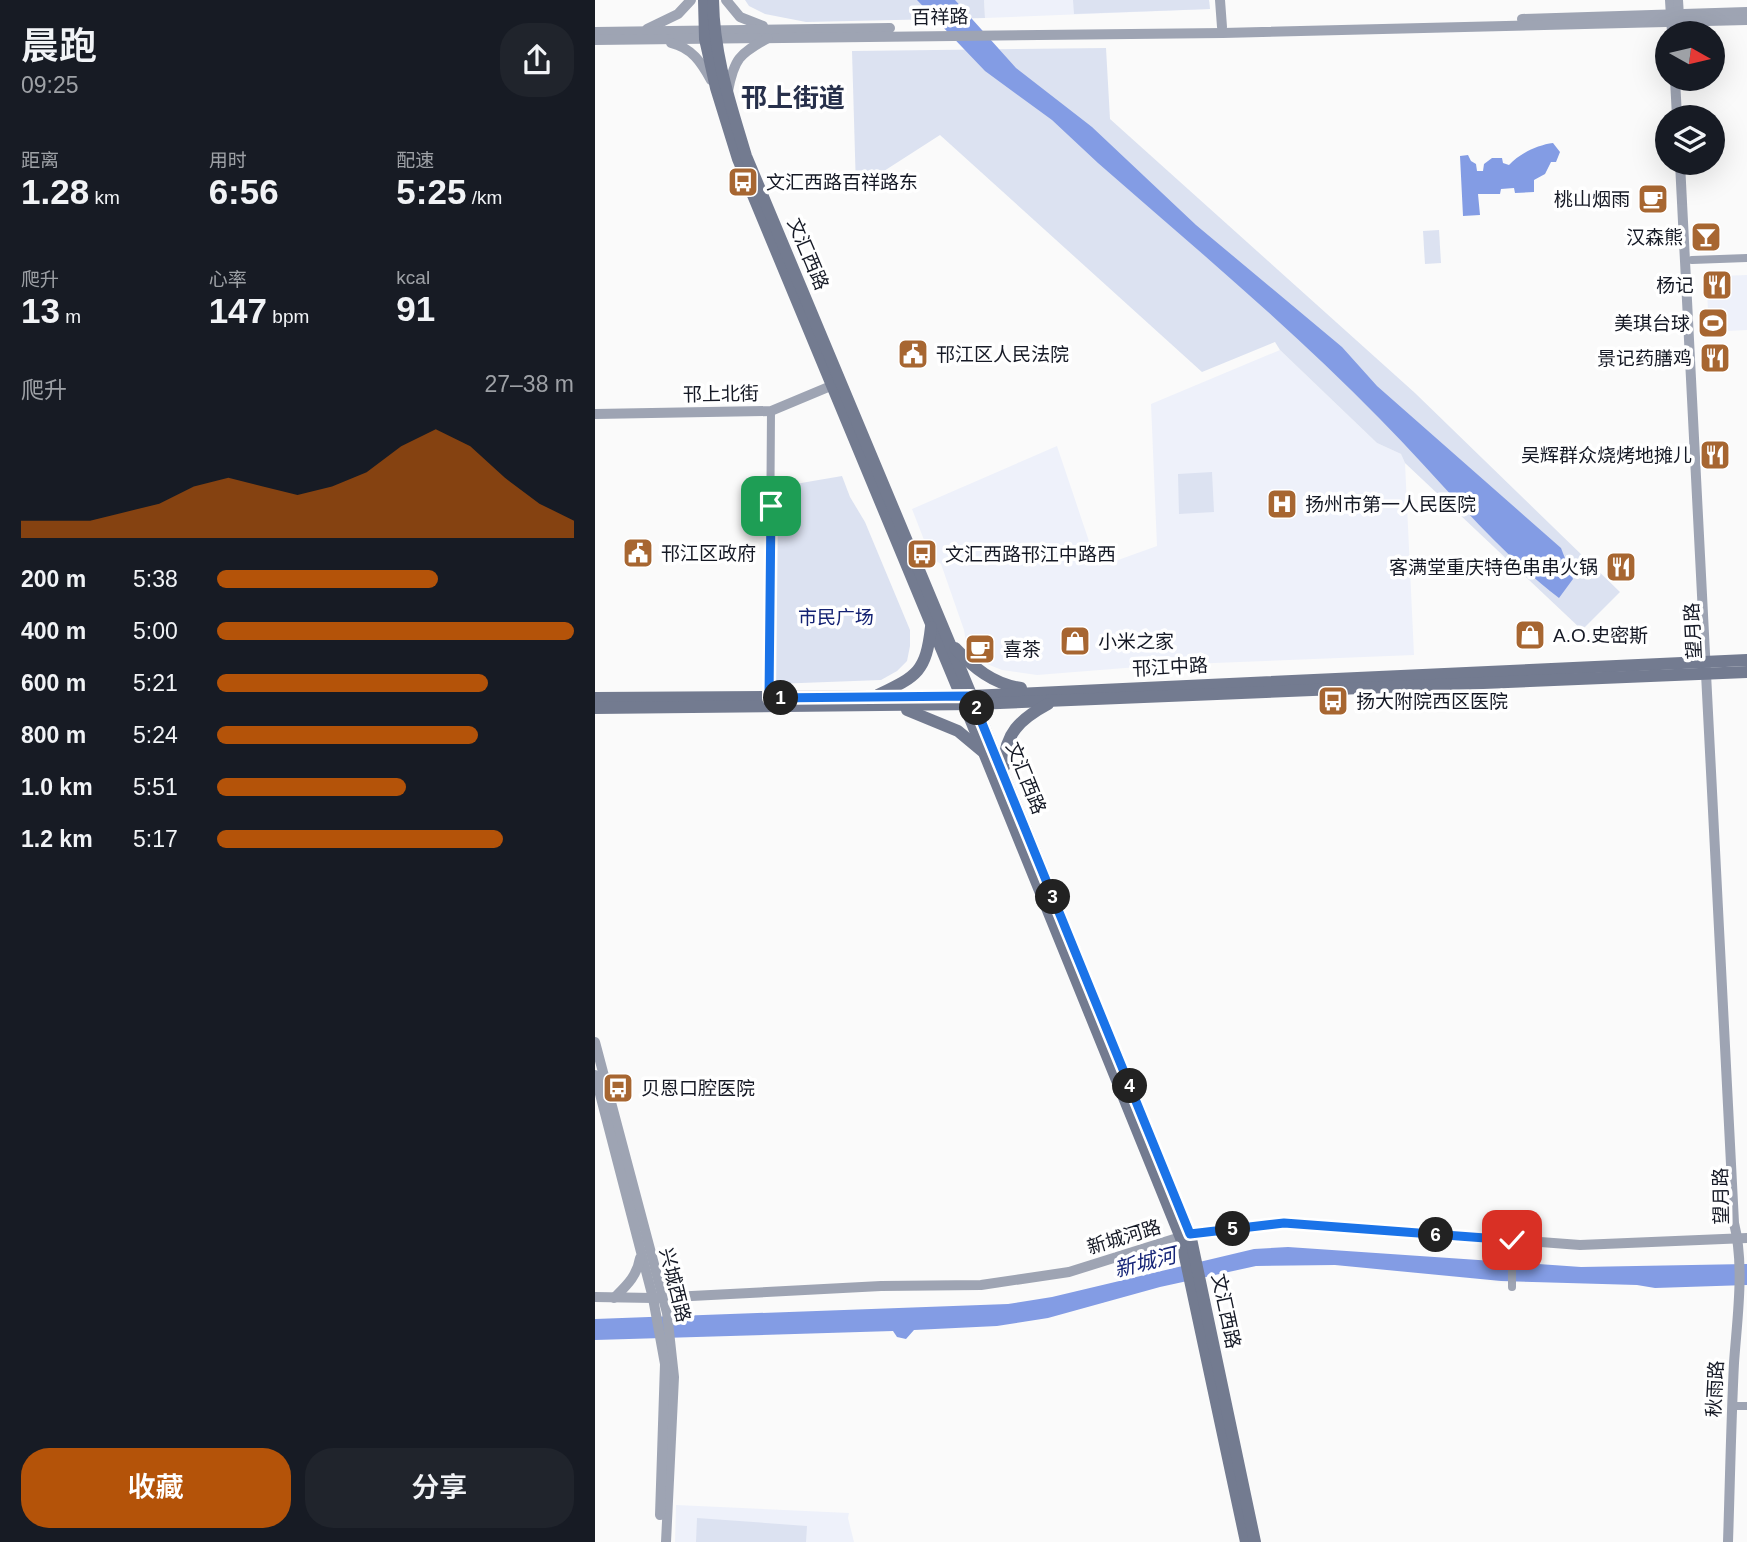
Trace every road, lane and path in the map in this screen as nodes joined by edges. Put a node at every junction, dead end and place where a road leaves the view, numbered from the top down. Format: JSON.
{"nodes":[{"id":1,"x":691,"y":0,"type":"edge"},
{"id":2,"x":704,"y":0,"type":"edge"},
{"id":3,"x":713,"y":0,"type":"edge"},
{"id":4,"x":726,"y":0,"type":"edge"},
{"id":5,"x":1220,"y":0,"type":"edge"},
{"id":6,"x":1670,"y":0,"type":"edge"},
{"id":7,"x":1678,"y":0,"type":"edge"},
{"id":8,"x":1747,"y":12,"type":"edge"},
{"id":9,"x":1747,"y":20,"type":"edge"},
{"id":10,"x":1675,"y":21,"type":"edge"},
{"id":11,"x":1675,"y":21,"type":"edge"},
{"id":12,"x":1688,"y":21,"type":"edge"},
{"id":13,"x":1723,"y":21,"type":"edge"},
{"id":14,"x":1655,"y":23,"type":"edge"},
{"id":15,"x":1223,"y":30,"type":"junction"},
{"id":16,"x":595,"y":32,"type":"edge"},
{"id":17,"x":770,"y":33,"type":"junction"},
{"id":18,"x":709,"y":34,"type":"junction"},
{"id":19,"x":647,"y":35,"type":"junction"},
{"id":20,"x":595,"y":40,"type":"edge"},
{"id":21,"x":721,"y":91,"type":"junction"},
{"id":22,"x":1681,"y":175,"type":"edge"},
{"id":23,"x":1688,"y":175,"type":"edge"},
{"id":24,"x":1747,"y":258,"type":"edge"},
{"id":25,"x":1692,"y":260,"type":"junction"},
{"id":26,"x":836,"y":384,"type":"junction"},
{"id":27,"x":771,"y":411,"type":"junction"},
{"id":28,"x":595,"y":414,"type":"edge"},
{"id":29,"x":931,"y":623,"type":"junction"},
{"id":30,"x":948,"y":641,"type":"junction"},
{"id":31,"x":1747,"y":660,"type":"edge"},
{"id":32,"x":1709,"y":668,"type":"junction"},
{"id":33,"x":1747,"y":672,"type":"edge"},
{"id":34,"x":875,"y":696,"type":"junction"},
{"id":35,"x":1051,"y":697,"type":"junction"},
{"id":36,"x":595,"y":698,"type":"edge"},
{"id":37,"x":769,"y":698,"type":"junction"},
{"id":38,"x":968,"y":700,"type":"junction"},
{"id":39,"x":897,"y":706,"type":"junction"},
{"id":40,"x":595,"y":708,"type":"edge"},
{"id":41,"x":985,"y":754,"type":"junction"},
{"id":42,"x":1003,"y":775,"type":"junction"},
{"id":43,"x":595,"y":1042,"type":"edge"},
{"id":44,"x":595,"y":1075,"type":"edge"},
{"id":45,"x":1186,"y":1236,"type":"junction"},
{"id":46,"x":1742,"y":1238,"type":"edge"},
{"id":47,"x":1512,"y":1240,"type":"junction"},
{"id":48,"x":641,"y":1252,"type":"junction"},
{"id":49,"x":1196,"y":1286,"type":"junction"},
{"id":50,"x":1512,"y":1287,"type":"dead end"},
{"id":51,"x":595,"y":1297,"type":"edge"},
{"id":52,"x":657,"y":1297,"type":"junction"},
{"id":53,"x":614,"y":1298,"type":"junction"},
{"id":54,"x":665,"y":1341,"type":"junction"},
{"id":55,"x":1732,"y":1406,"type":"junction"},
{"id":56,"x":1747,"y":1406,"type":"edge"},
{"id":57,"x":659,"y":1542,"type":"edge"},
{"id":58,"x":666,"y":1542,"type":"edge"},
{"id":59,"x":1245,"y":1542,"type":"edge"},
{"id":60,"x":1255,"y":1542,"type":"edge"},
{"id":61,"x":1728,"y":1542,"type":"edge"}],
"edges":[{"from":1,"to":19,"type":"street"},
{"from":2,"to":18,"type":"main road","name":"文汇西路"},
{"from":3,"to":18,"type":"main road","name":"文汇西路"},
{"from":4,"to":17,"type":"street"},
{"from":5,"to":15,"type":"street"},
{"from":6,"to":10,"type":"street"},
{"from":7,"to":11,"type":"street"},
{"from":8,"to":12,"type":"street","name":"百祥路"},
{"from":9,"to":13,"type":"street","name":"百祥路"},
{"from":14,"to":15,"type":"street","name":"百祥路"},
{"from":15,"to":17,"type":"street","name":"百祥路"},
{"from":16,"to":19,"type":"street","name":"百祥路"},
{"from":17,"to":18,"type":"street","name":"百祥路"},
{"from":17,"to":21,"type":"street"},
{"from":18,"to":19,"type":"street","name":"百祥路"},
{"from":18,"to":21,"type":"main road","name":"文汇西路"},
{"from":19,"to":20,"type":"street","name":"百祥路"},
{"from":19,"to":21,"type":"street"},
{"from":21,"to":26,"type":"main road","name":"文汇西路"},
{"from":22,"to":32,"type":"street","name":"望月路"},
{"from":23,"to":25,"type":"street","name":"望月路"},
{"from":24,"to":25,"type":"street"},
{"from":25,"to":32,"type":"street","name":"望月路"},
{"from":26,"to":27,"type":"street","name":"邗上北街"},
{"from":26,"to":29,"type":"main road","name":"文汇西路"},
{"from":26,"to":30,"type":"main road","name":"文汇西路"},
{"from":27,"to":28,"type":"street","name":"邗上北街"},
{"from":27,"to":37,"type":"street"},
{"from":29,"to":34,"type":"main road"},
{"from":29,"to":38,"type":"main road","name":"文汇西路"},
{"from":30,"to":35,"type":"main road"},
{"from":30,"to":38,"type":"main road","name":"文汇西路"},
{"from":31,"to":32,"type":"main road","name":"邗江中路"},
{"from":32,"to":33,"type":"main road","name":"邗江中路"},
{"from":32,"to":35,"type":"main road","name":"邗江中路"},
{"from":32,"to":46,"type":"street","name":"望月路"},
{"from":34,"to":37,"type":"main road","name":"邗江中路"},
{"from":34,"to":38,"type":"main road","name":"邗江中路"},
{"from":35,"to":38,"type":"main road","name":"邗江中路"},
{"from":35,"to":42,"type":"main road"},
{"from":36,"to":37,"type":"main road","name":"邗江中路"},
{"from":38,"to":39,"type":"main road","name":"邗江中路"},
{"from":38,"to":41,"type":"main road","name":"文汇西路"},
{"from":38,"to":42,"type":"main road","name":"文汇西路"},
{"from":39,"to":40,"type":"main road","name":"邗江中路"},
{"from":39,"to":41,"type":"main road"},
{"from":41,"to":45,"type":"main road","name":"文汇西路"},
{"from":42,"to":45,"type":"main road","name":"文汇西路"},
{"from":43,"to":52,"type":"street","name":"兴城西路"},
{"from":44,"to":48,"type":"street","name":"兴城西路"},
{"from":45,"to":47,"type":"street","name":"新城河路"},
{"from":45,"to":49,"type":"main road","name":"文汇西路"},
{"from":45,"to":52,"type":"street","name":"新城河路"},
{"from":46,"to":47,"type":"street","name":"新城河路"},
{"from":46,"to":55,"type":"street","name":"秋雨路"},
{"from":47,"to":50,"type":"street"},
{"from":48,"to":52,"type":"street","name":"兴城西路"},
{"from":48,"to":53,"type":"street"},
{"from":49,"to":59,"type":"main road","name":"文汇西路"},
{"from":49,"to":60,"type":"main road","name":"文汇西路"},
{"from":51,"to":53,"type":"street","name":"新城河路"},
{"from":52,"to":53,"type":"street","name":"新城河路"},
{"from":52,"to":54,"type":"street","name":"兴城西路"},
{"from":54,"to":57,"type":"street","name":"兴城西路"},
{"from":54,"to":58,"type":"street","name":"兴城西路"},
{"from":55,"to":56,"type":"street"},
{"from":55,"to":61,"type":"street","name":"秋雨路"}]}
